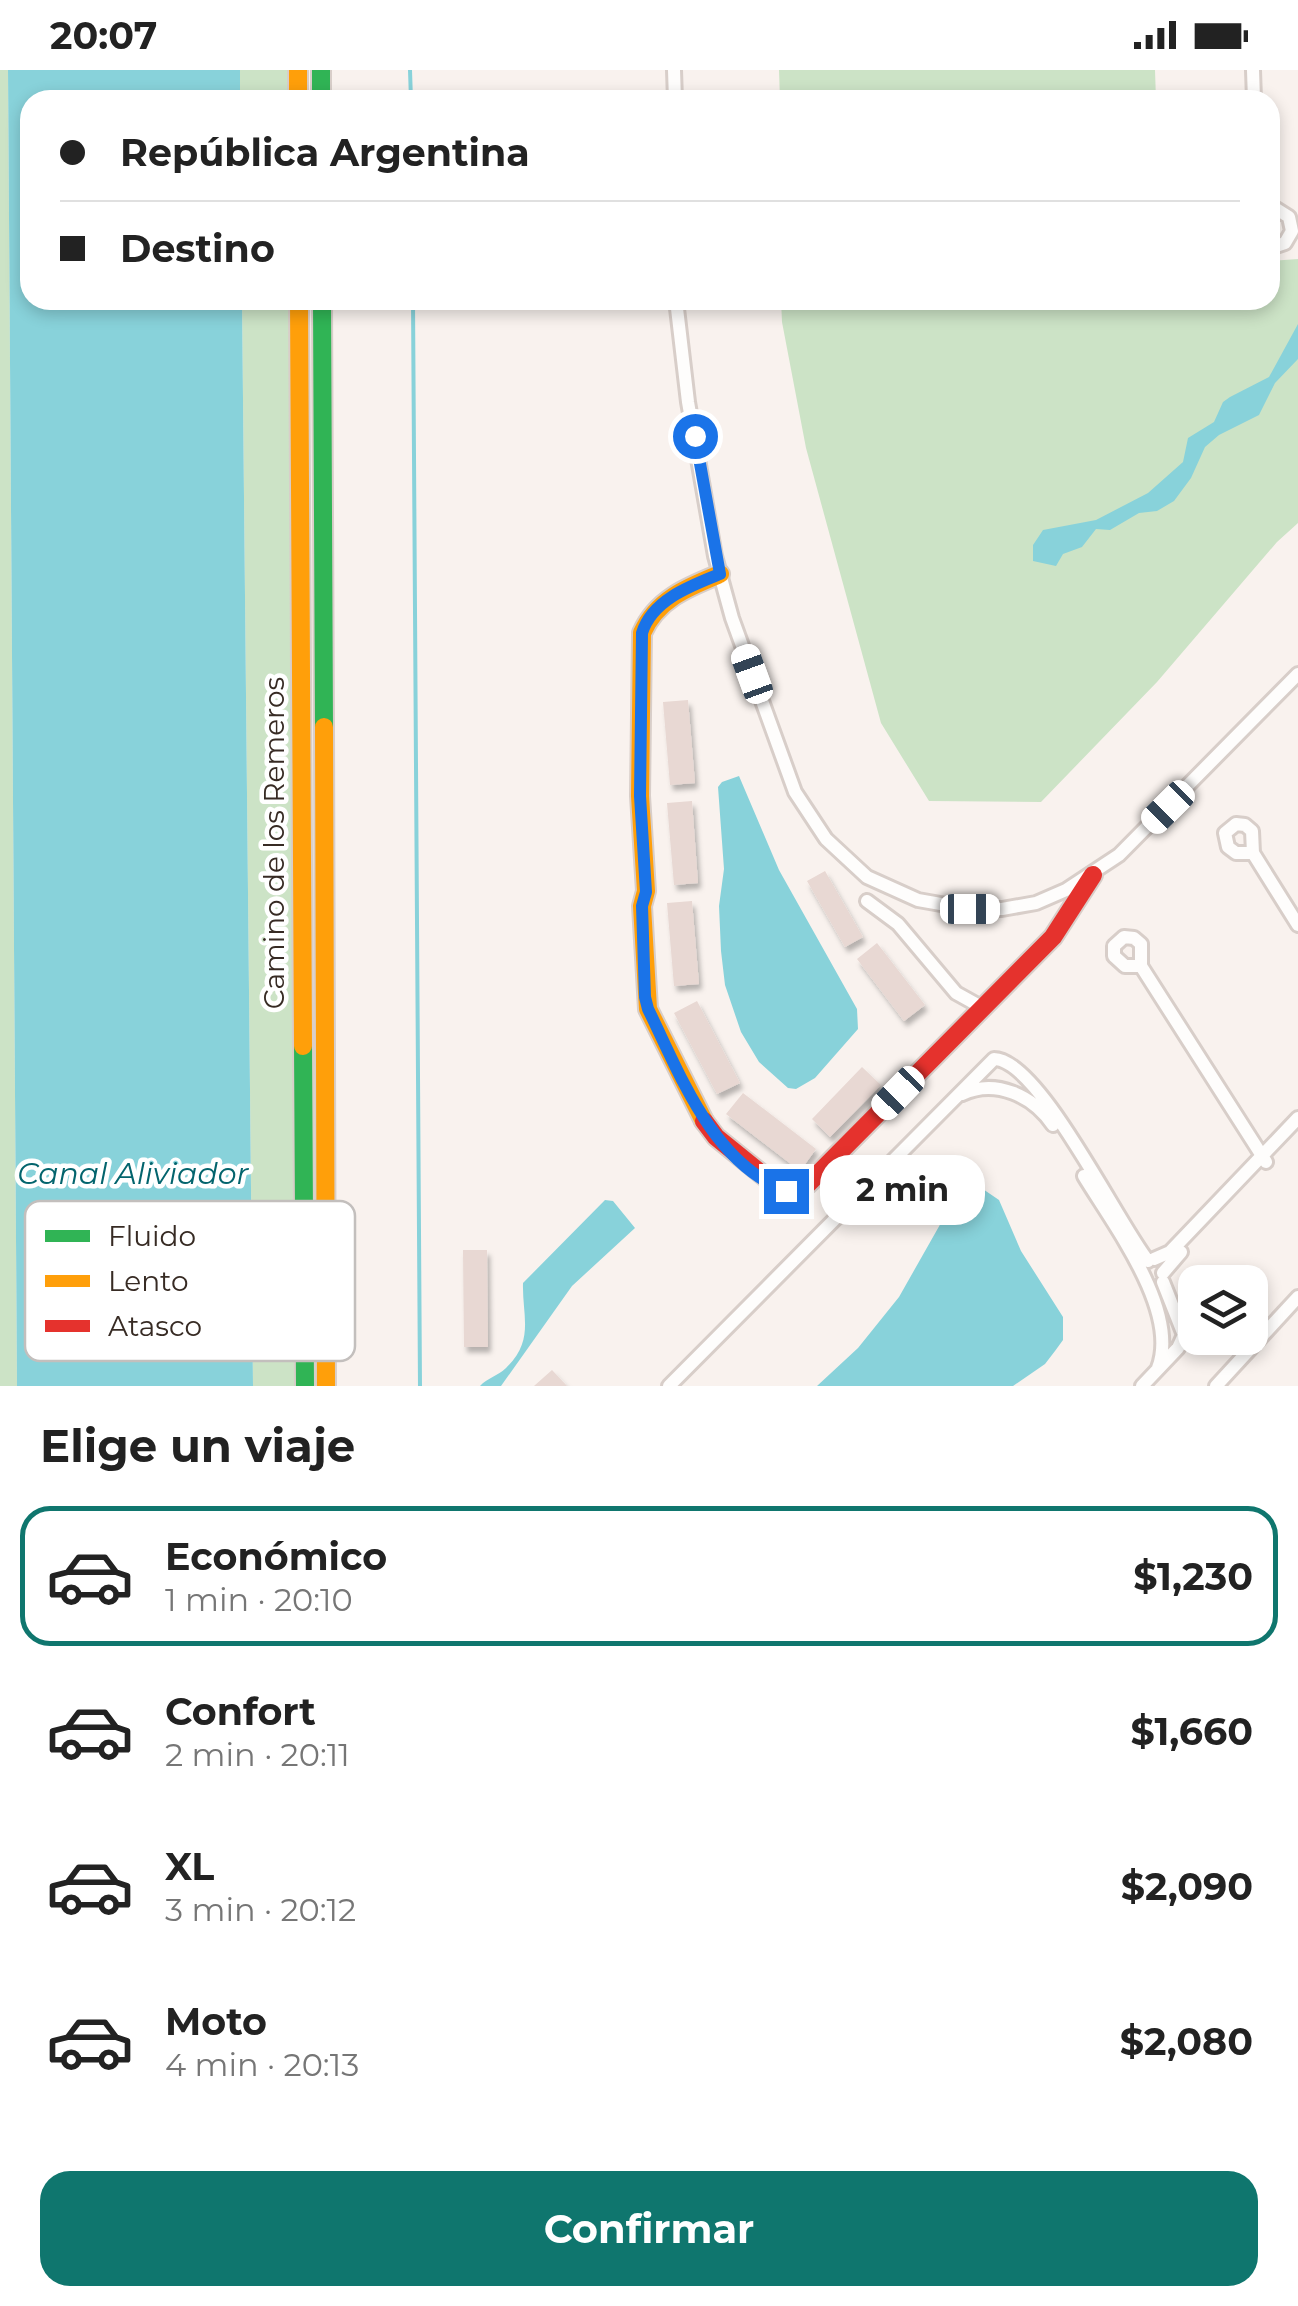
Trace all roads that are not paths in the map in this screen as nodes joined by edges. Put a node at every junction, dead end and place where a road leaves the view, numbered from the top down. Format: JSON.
{"nodes":[{"id":1,"x":1280,"y":211,"type":"edge"},
{"id":2,"x":1280,"y":245,"type":"edge"},
{"id":3,"x":299,"y":310,"type":"edge"},
{"id":4,"x":322,"y":310,"type":"edge"},
{"id":5,"x":677,"y":310,"type":"edge"},
{"id":6,"x":720,"y":574,"type":"junction"},
{"id":7,"x":1298,"y":674,"type":"edge"},
{"id":8,"x":1253,"y":853,"type":"dead end"},
{"id":9,"x":1093,"y":875,"type":"junction"},
{"id":10,"x":866,"y":901,"type":"dead end"},
{"id":11,"x":1298,"y":925,"type":"edge"},
{"id":12,"x":1141,"y":966,"type":"dead end"},
{"id":13,"x":982,"y":1008,"type":"junction"},
{"id":14,"x":952,"y":1100,"type":"junction"},
{"id":15,"x":1298,"y":1118,"type":"edge"},
{"id":16,"x":1298,"y":1129,"type":"edge"},
{"id":17,"x":1264,"y":1160,"type":"junction"},
{"id":18,"x":304,"y":1201,"type":"edge"},
{"id":19,"x":325,"y":1201,"type":"edge"},
{"id":20,"x":1147,"y":1263,"type":"junction"},
{"id":21,"x":1163,"y":1277,"type":"junction"},
{"id":22,"x":1148,"y":1287,"type":"junction"},
{"id":23,"x":1298,"y":1297,"type":"edge"},
{"id":24,"x":305,"y":1361,"type":"edge"},
{"id":25,"x":326,"y":1361,"type":"edge"},
{"id":26,"x":1158,"y":1368,"type":"junction"},
{"id":27,"x":305,"y":1386,"type":"edge"},
{"id":28,"x":326,"y":1386,"type":"edge"},
{"id":29,"x":669,"y":1386,"type":"edge"},
{"id":30,"x":1142,"y":1386,"type":"edge"},
{"id":31,"x":1216,"y":1386,"type":"edge"}],
"edges":[{"from":1,"to":2,"type":"street"},
{"from":3,"to":18,"type":"main road","name":"Camino de los Remeros"},
{"from":4,"to":19,"type":"main road","name":"Camino de los Remeros"},
{"from":5,"to":6,"type":"street"},
{"from":6,"to":9,"type":"street"},
{"from":6,"to":13,"type":"main road"},
{"from":7,"to":9,"type":"street"},
{"from":8,"to":11,"type":"street"},
{"from":9,"to":13,"type":"main road"},
{"from":10,"to":13,"type":"street"},
{"from":12,"to":17,"type":"street"},
{"from":14,"to":20,"type":"street"},
{"from":14,"to":20,"type":"street"},
{"from":14,"to":29,"type":"street"},
{"from":15,"to":17,"type":"street"},
{"from":16,"to":17,"type":"street"},
{"from":17,"to":20,"type":"street"},
{"from":17,"to":21,"type":"street"},
{"from":20,"to":21,"type":"street"},
{"from":20,"to":22,"type":"street"},
{"from":21,"to":22,"type":"street"},
{"from":21,"to":26,"type":"street"},
{"from":22,"to":26,"type":"street"},
{"from":23,"to":31,"type":"street"},
{"from":24,"to":27,"type":"main road","name":"Camino de los Remeros"},
{"from":25,"to":28,"type":"main road","name":"Camino de los Remeros"},
{"from":26,"to":30,"type":"street"}]}
